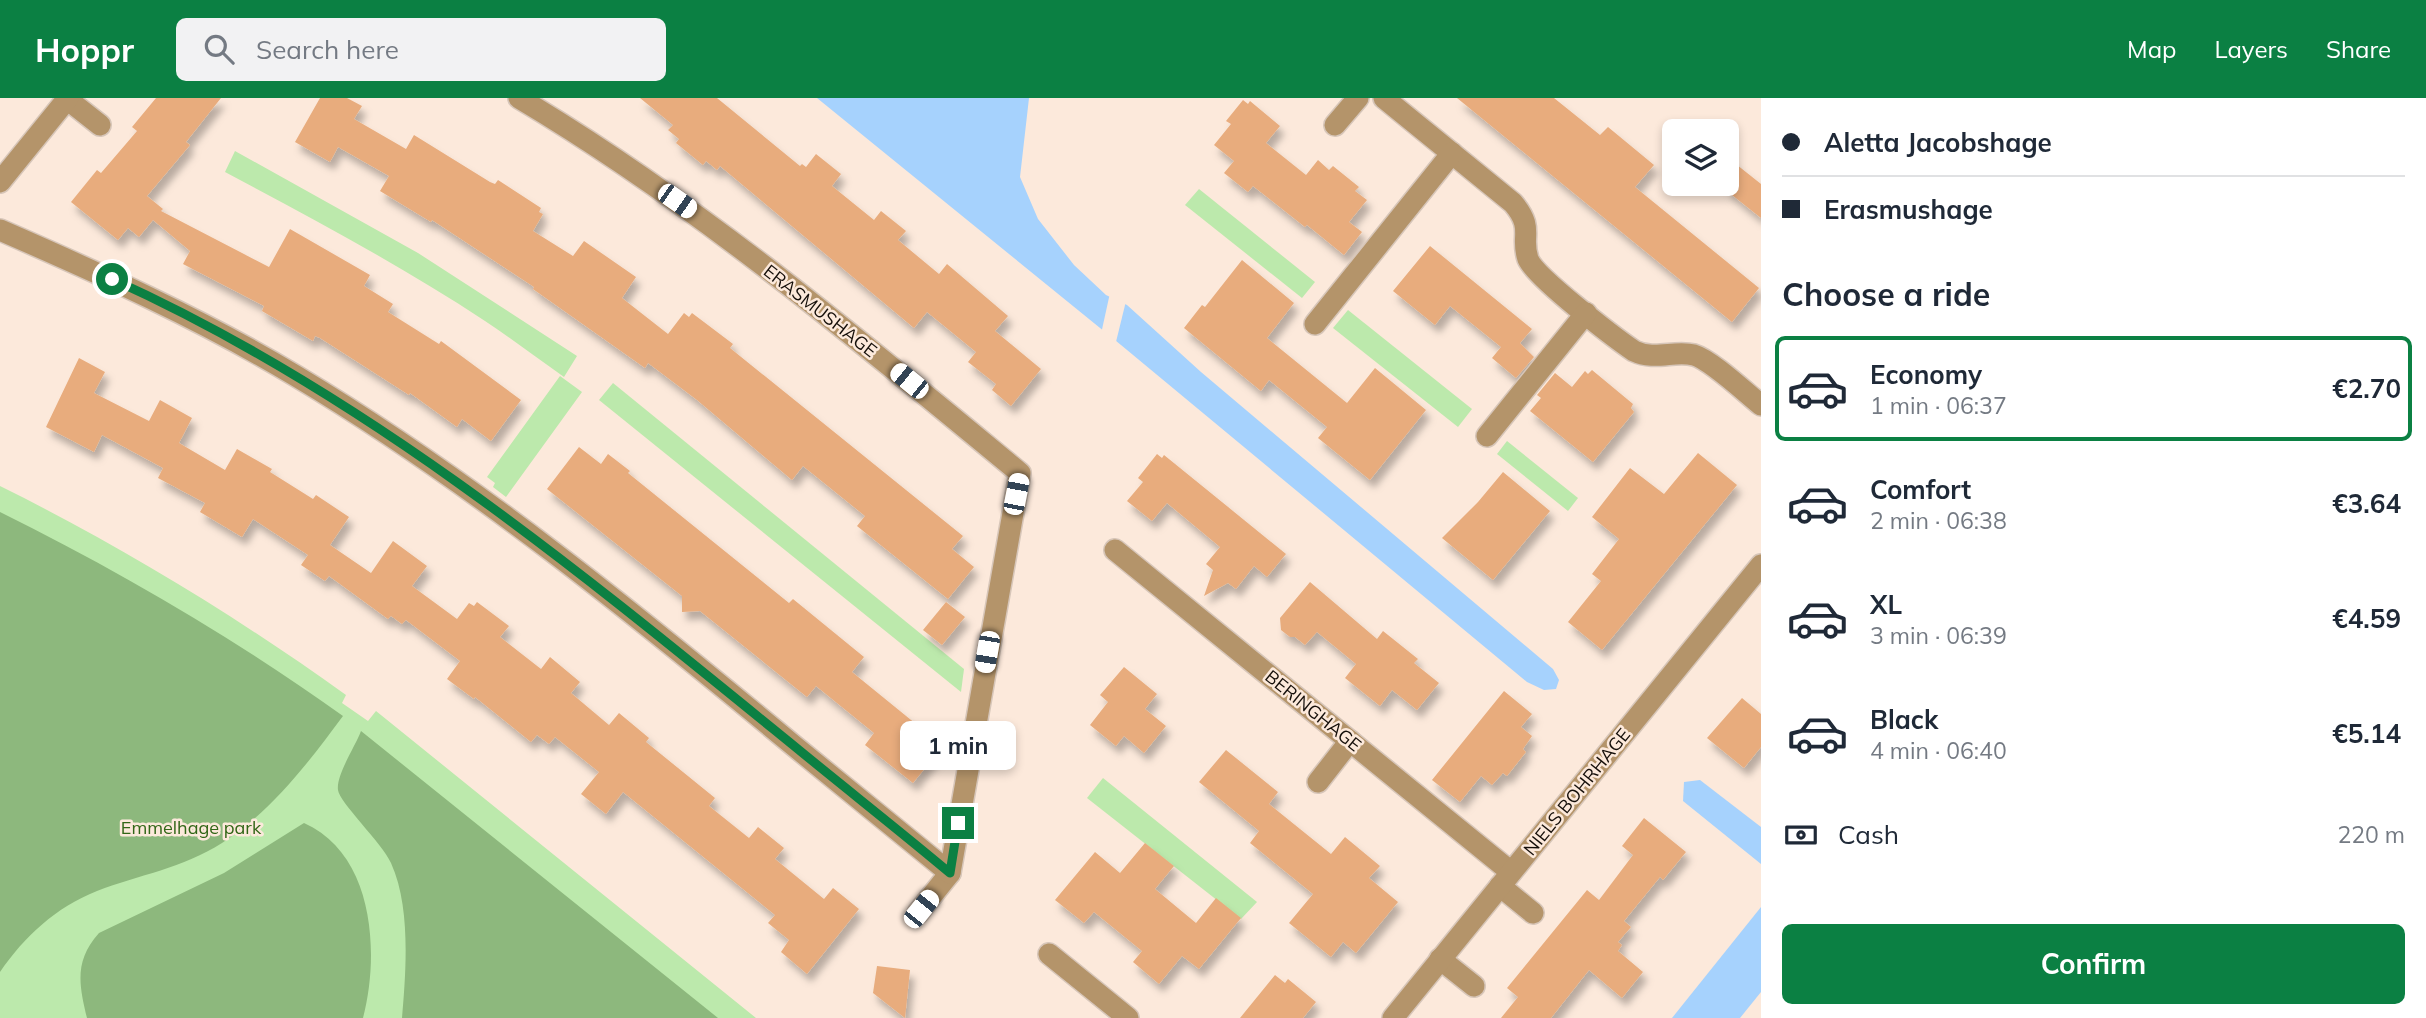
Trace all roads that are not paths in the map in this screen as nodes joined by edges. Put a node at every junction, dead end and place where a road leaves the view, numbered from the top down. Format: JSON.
{"nodes":[{"id":1,"x":519,"y":98,"type":"edge"},
{"id":2,"x":1358,"y":98,"type":"edge"},
{"id":3,"x":1384,"y":98,"type":"edge"},
{"id":4,"x":68,"y":99,"type":"edge"},
{"id":5,"x":100,"y":125,"type":"dead end"},
{"id":6,"x":1335,"y":125,"type":"dead end"},
{"id":7,"x":1452,"y":153,"type":"junction"},
{"id":8,"x":0,"y":182,"type":"edge"},
{"id":9,"x":0,"y":230,"type":"edge"},
{"id":10,"x":1586,"y":313,"type":"junction"},
{"id":11,"x":1315,"y":324,"type":"dead end"},
{"id":12,"x":1761,"y":405,"type":"edge"},
{"id":13,"x":1487,"y":436,"type":"dead end"},
{"id":14,"x":1115,"y":550,"type":"dead end"},
{"id":15,"x":1761,"y":565,"type":"edge"},
{"id":16,"x":1350,"y":741,"type":"junction"},
{"id":17,"x":1318,"y":782,"type":"dead end"},
{"id":18,"x":950,"y":873,"type":"junction"},
{"id":19,"x":1505,"y":879,"type":"junction"},
{"id":20,"x":918,"y":913,"type":"dead end"},
{"id":21,"x":1533,"y":913,"type":"dead end"},
{"id":22,"x":1049,"y":954,"type":"dead end"},
{"id":23,"x":1440,"y":959,"type":"junction"},
{"id":24,"x":1474,"y":986,"type":"dead end"},
{"id":25,"x":1128,"y":1018,"type":"edge"},
{"id":26,"x":1393,"y":1018,"type":"edge"}],
"edges":[{"from":1,"to":18,"type":"street","name":"ERASMUSHAGE"},
{"from":2,"to":6,"type":"street"},
{"from":3,"to":7,"type":"street"},
{"from":4,"to":5,"type":"street"},
{"from":4,"to":8,"type":"street"},
{"from":7,"to":10,"type":"street"},
{"from":7,"to":11,"type":"street"},
{"from":9,"to":18,"type":"street"},
{"from":10,"to":12,"type":"street"},
{"from":10,"to":13,"type":"street"},
{"from":14,"to":16,"type":"street","name":"BERINGHAGE"},
{"from":15,"to":19,"type":"street","name":"NIELS BOHRHAGE"},
{"from":16,"to":17,"type":"street"},
{"from":16,"to":19,"type":"street","name":"BERINGHAGE"},
{"from":18,"to":20,"type":"street"},
{"from":19,"to":21,"type":"street","name":"BERINGHAGE"},
{"from":19,"to":23,"type":"street","name":"NIELS BOHRHAGE"},
{"from":22,"to":25,"type":"street"},
{"from":23,"to":24,"type":"street"},
{"from":23,"to":26,"type":"street","name":"NIELS BOHRHAGE"}]}
